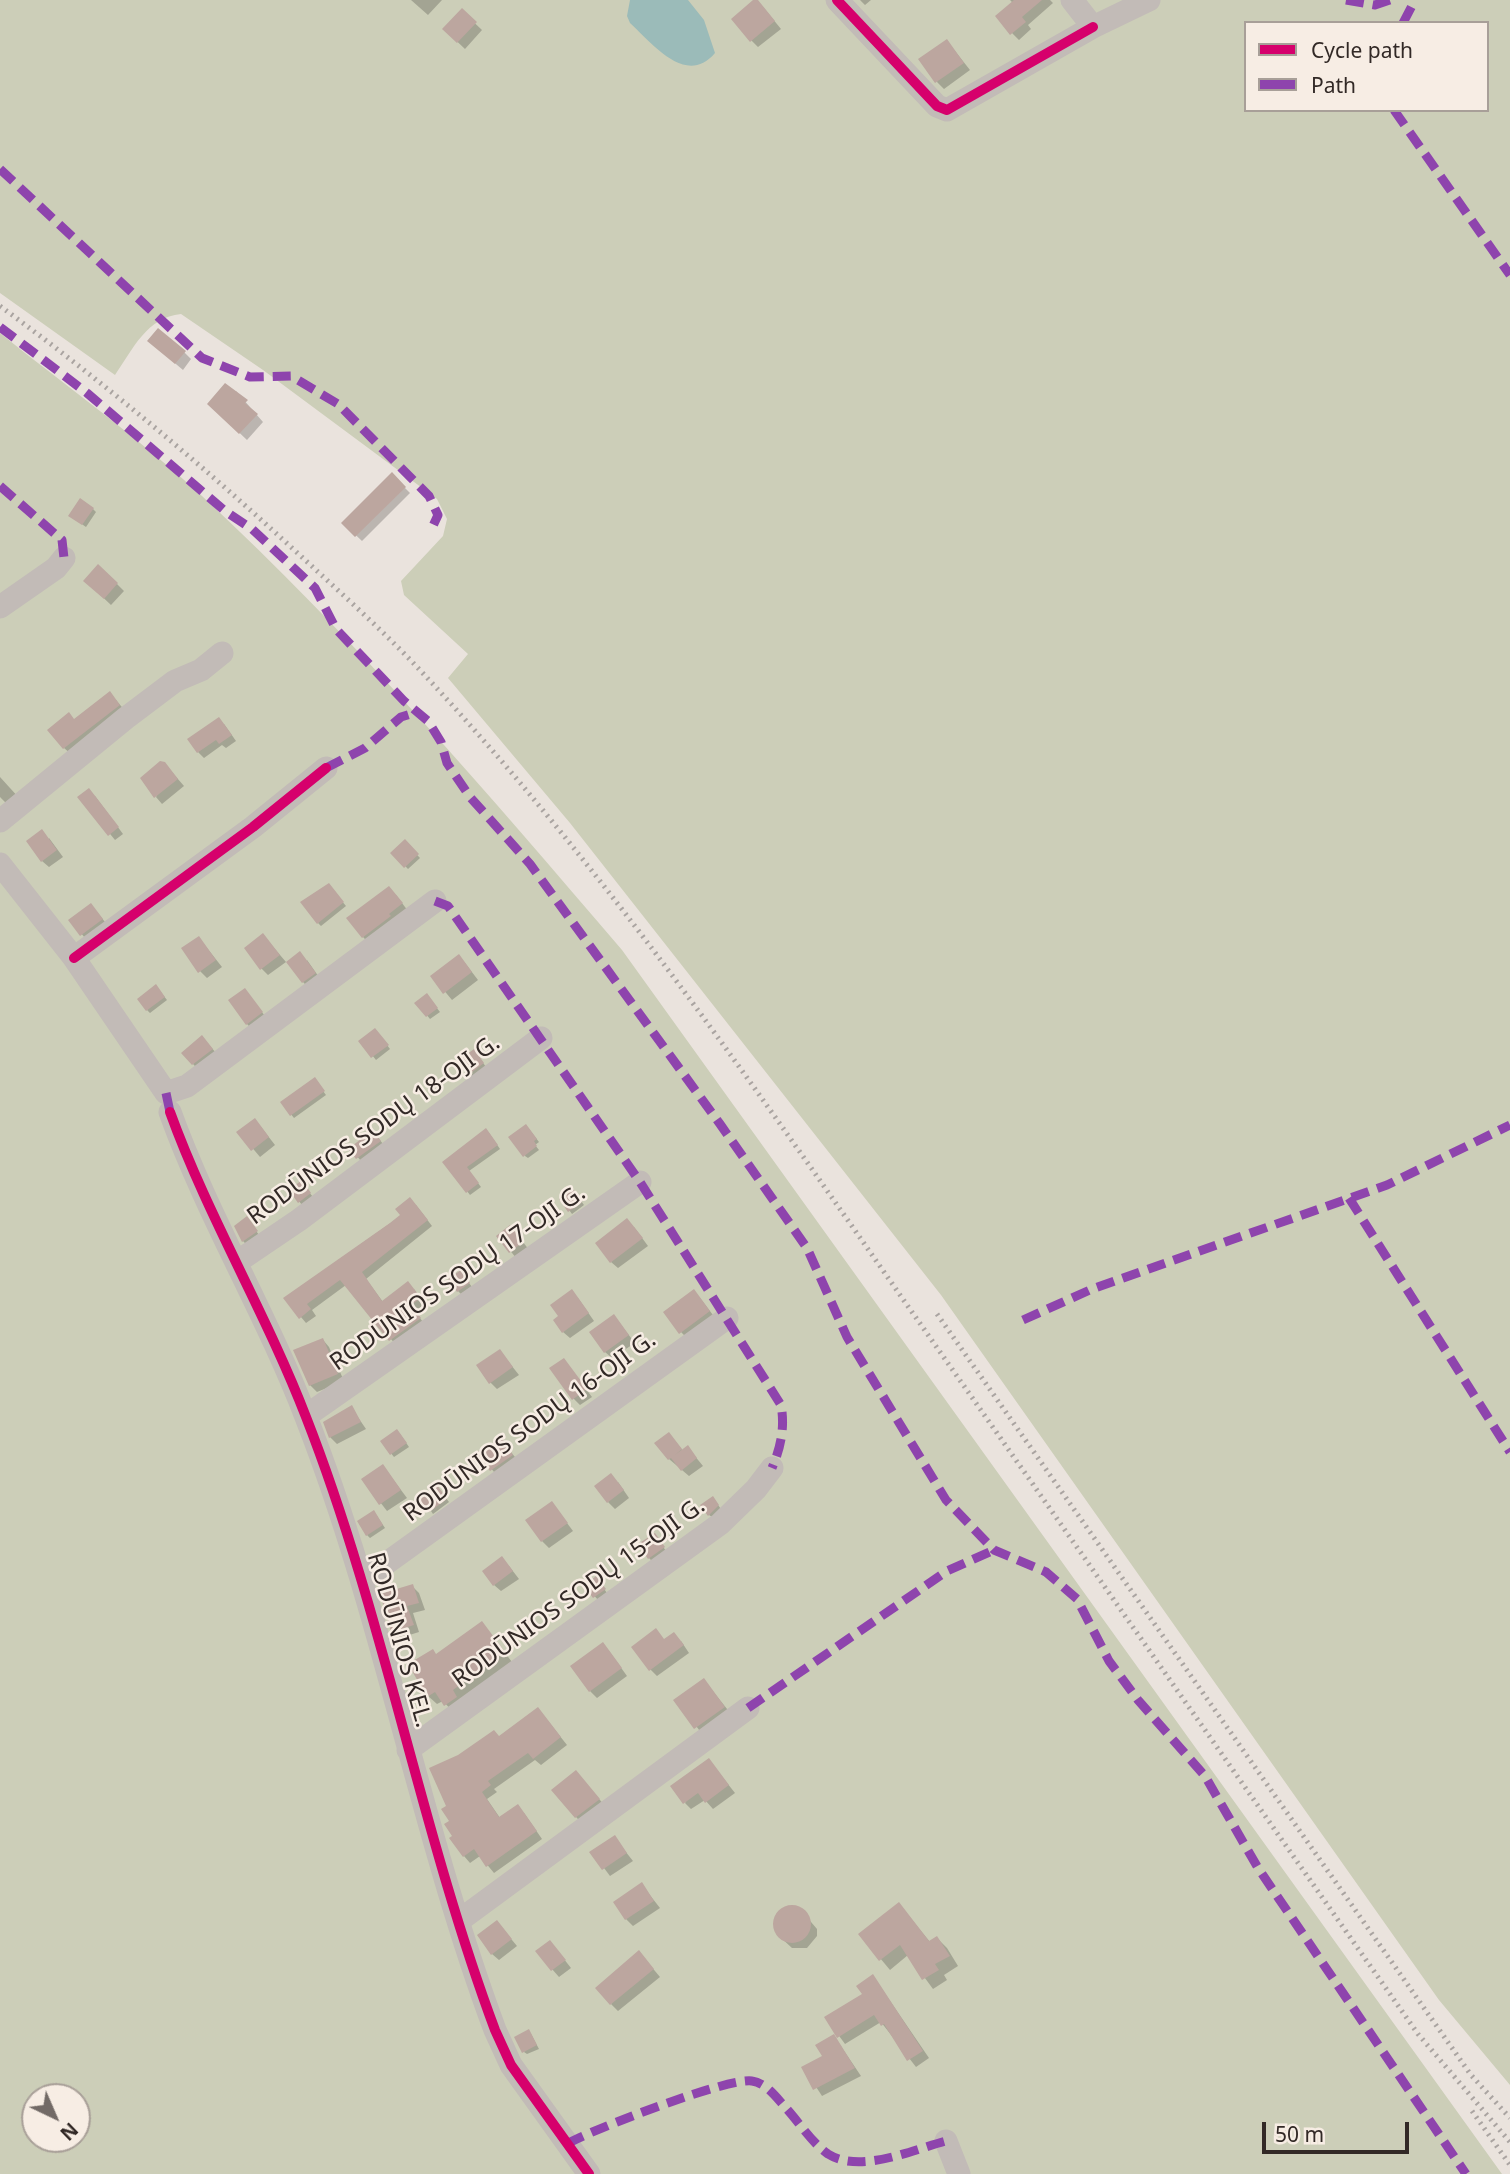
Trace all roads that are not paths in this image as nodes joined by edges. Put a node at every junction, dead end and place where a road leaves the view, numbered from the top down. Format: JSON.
{"nodes":[{"id":1,"x":837,"y":0,"type":"edge"},
{"id":2,"x":1072,"y":0,"type":"edge"},
{"id":3,"x":1149,"y":0,"type":"edge"},
{"id":4,"x":1093,"y":27,"type":"junction"},
{"id":5,"x":64,"y":558,"type":"dead end"},
{"id":6,"x":0,"y":607,"type":"edge"},
{"id":7,"x":222,"y":653,"type":"dead end"},
{"id":8,"x":326,"y":768,"type":"dead end"},
{"id":9,"x":0,"y":821,"type":"edge"},
{"id":10,"x":0,"y":864,"type":"edge"},
{"id":11,"x":435,"y":901,"type":"dead end"},
{"id":12,"x":74,"y":958,"type":"junction"},
{"id":13,"x":541,"y":1038,"type":"dead end"},
{"id":14,"x":168,"y":1103,"type":"junction"},
{"id":15,"x":640,"y":1182,"type":"dead end"},
{"id":16,"x":237,"y":1262,"type":"junction"},
{"id":17,"x":727,"y":1318,"type":"dead end"},
{"id":18,"x":306,"y":1416,"type":"junction"},
{"id":19,"x":772,"y":1468,"type":"dead end"},
{"id":20,"x":363,"y":1580,"type":"junction"},
{"id":21,"x":748,"y":1708,"type":"dead end"},
{"id":22,"x":408,"y":1750,"type":"junction"},
{"id":23,"x":460,"y":1920,"type":"junction"},
{"id":24,"x":946,"y":2141,"type":"dead end"},
{"id":25,"x":589,"y":2174,"type":"edge"},
{"id":26,"x":959,"y":2174,"type":"edge"}],
"edges":[{"from":1,"to":4,"type":"street"},
{"from":2,"to":4,"type":"street"},
{"from":3,"to":4,"type":"street"},
{"from":5,"to":6,"type":"street"},
{"from":7,"to":9,"type":"street"},
{"from":8,"to":12,"type":"street"},
{"from":10,"to":12,"type":"street","name":"RODŪNIOS KEL."},
{"from":11,"to":14,"type":"street"},
{"from":12,"to":14,"type":"street","name":"RODŪNIOS KEL."},
{"from":13,"to":16,"type":"street","name":"RODŪNIOS SODŲ 18-OJI G."},
{"from":14,"to":16,"type":"street","name":"RODŪNIOS KEL."},
{"from":15,"to":18,"type":"street","name":"RODŪNIOS SODŲ 17-OJI G."},
{"from":16,"to":18,"type":"street","name":"RODŪNIOS KEL."},
{"from":17,"to":20,"type":"street","name":"RODŪNIOS SODŲ 16-OJI G."},
{"from":18,"to":20,"type":"street","name":"RODŪNIOS KEL."},
{"from":19,"to":22,"type":"street","name":"RODŪNIOS SODŲ 15-OJI G."},
{"from":20,"to":22,"type":"street","name":"RODŪNIOS KEL."},
{"from":21,"to":23,"type":"street"},
{"from":22,"to":23,"type":"street","name":"RODŪNIOS KEL."},
{"from":23,"to":25,"type":"street","name":"RODŪNIOS KEL."},
{"from":24,"to":26,"type":"street"}]}
